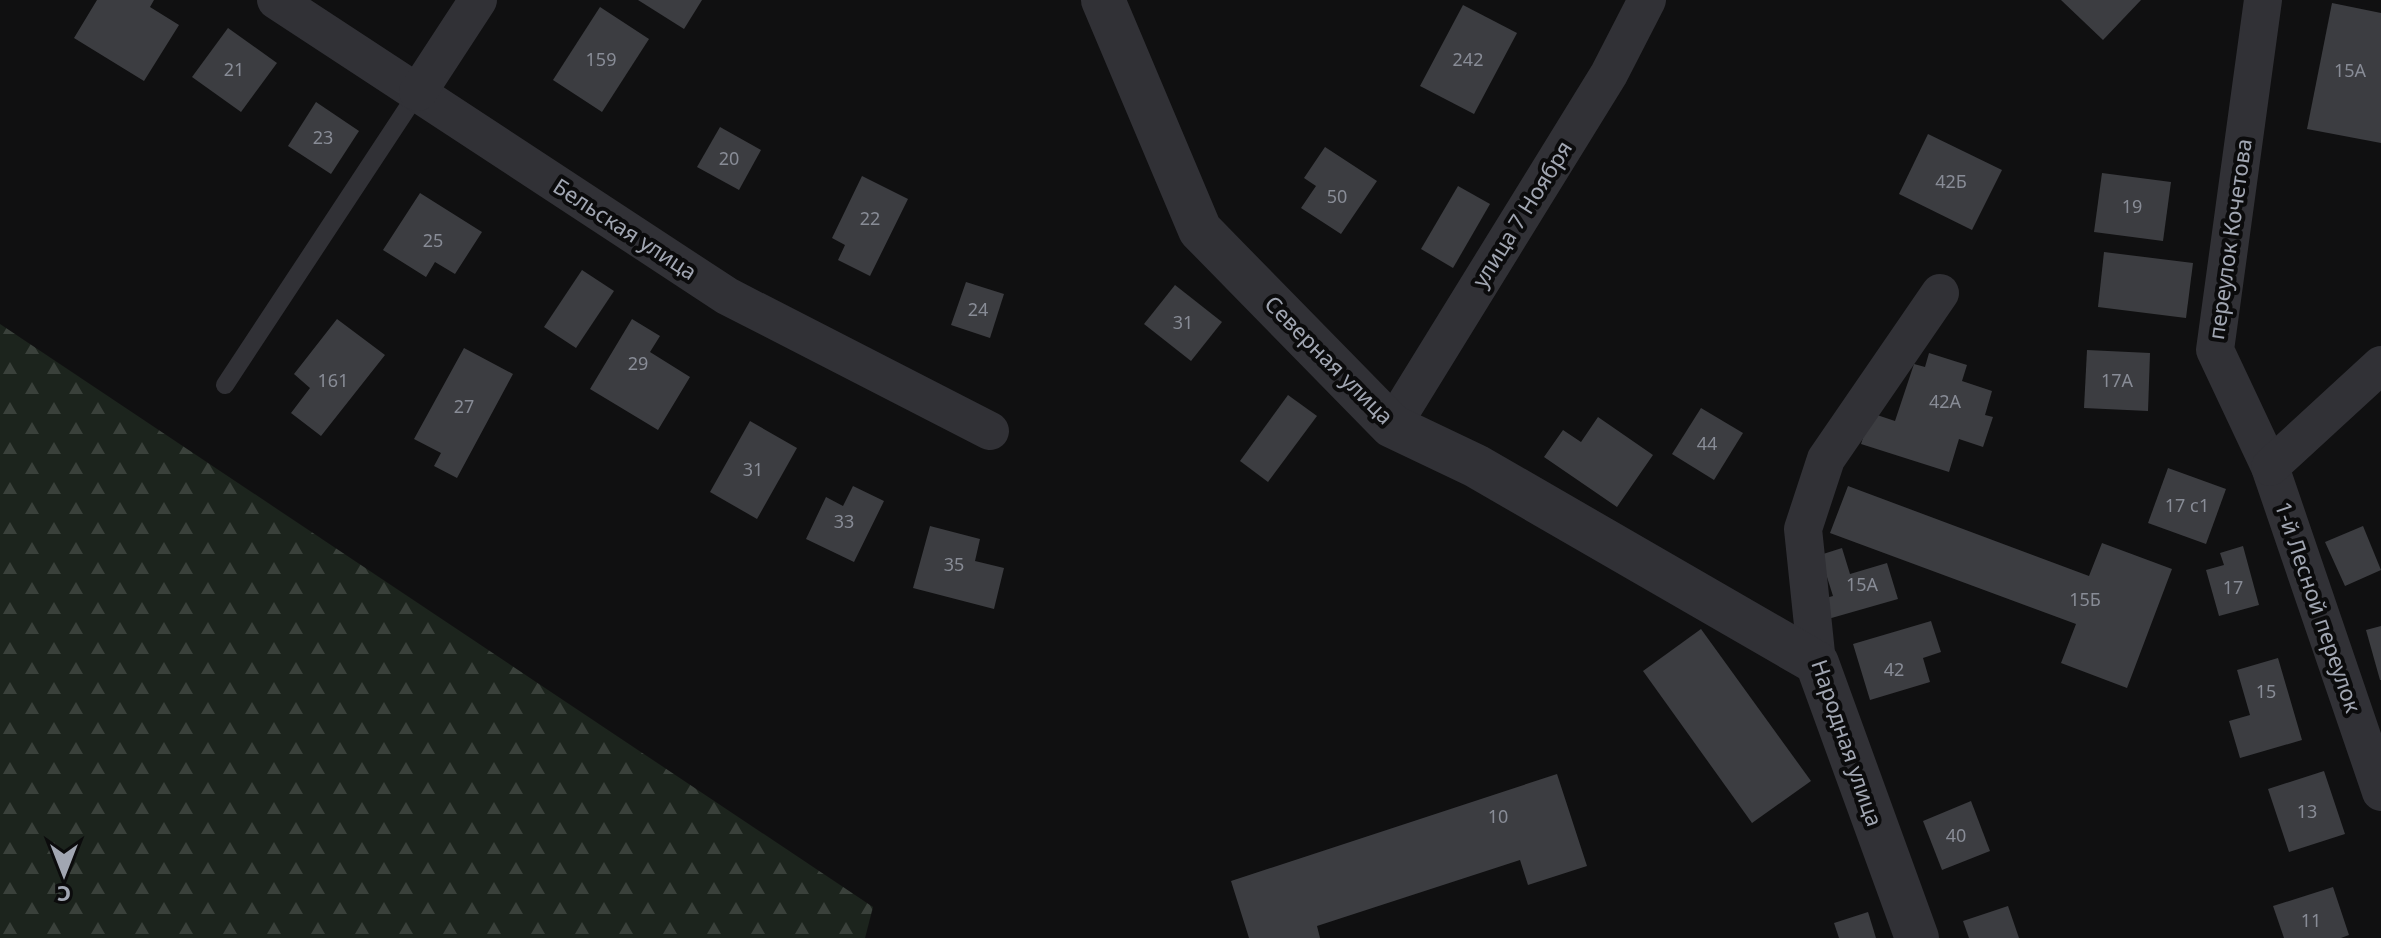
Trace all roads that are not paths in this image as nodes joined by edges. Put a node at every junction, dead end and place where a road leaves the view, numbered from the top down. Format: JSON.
{"nodes":[{"id":1,"x":276,"y":0,"type":"edge"},
{"id":2,"x":478,"y":0,"type":"edge"},
{"id":3,"x":1103,"y":0,"type":"edge"},
{"id":4,"x":1647,"y":0,"type":"edge"},
{"id":5,"x":2263,"y":0,"type":"edge"},
{"id":6,"x":418,"y":92,"type":"junction"},
{"id":7,"x":1940,"y":293,"type":"dead end"},
{"id":8,"x":2381,"y":365,"type":"edge"},
{"id":9,"x":225,"y":385,"type":"dead end"},
{"id":10,"x":1392,"y":426,"type":"junction"},
{"id":11,"x":990,"y":431,"type":"dead end"},
{"id":12,"x":2270,"y":467,"type":"junction"},
{"id":13,"x":1817,"y":663,"type":"junction"},
{"id":14,"x":2381,"y":792,"type":"edge"},
{"id":15,"x":1917,"y":938,"type":"edge"}],
"edges":[{"from":1,"to":6,"type":"street","name":"Бельская улица"},
{"from":2,"to":6,"type":"street"},
{"from":3,"to":10,"type":"street","name":"Северная улица"},
{"from":4,"to":10,"type":"street","name":"улица 7 Ноября"},
{"from":5,"to":12,"type":"street","name":"переулок Кочетова"},
{"from":6,"to":9,"type":"lane"},
{"from":6,"to":11,"type":"street","name":"Бельская улица"},
{"from":7,"to":13,"type":"street","name":"Народная улица"},
{"from":8,"to":12,"type":"street"},
{"from":10,"to":13,"type":"street","name":"Северная улица"},
{"from":12,"to":14,"type":"street","name":"1-й Лесной переулок"},
{"from":13,"to":15,"type":"street","name":"Народная улица"}]}
